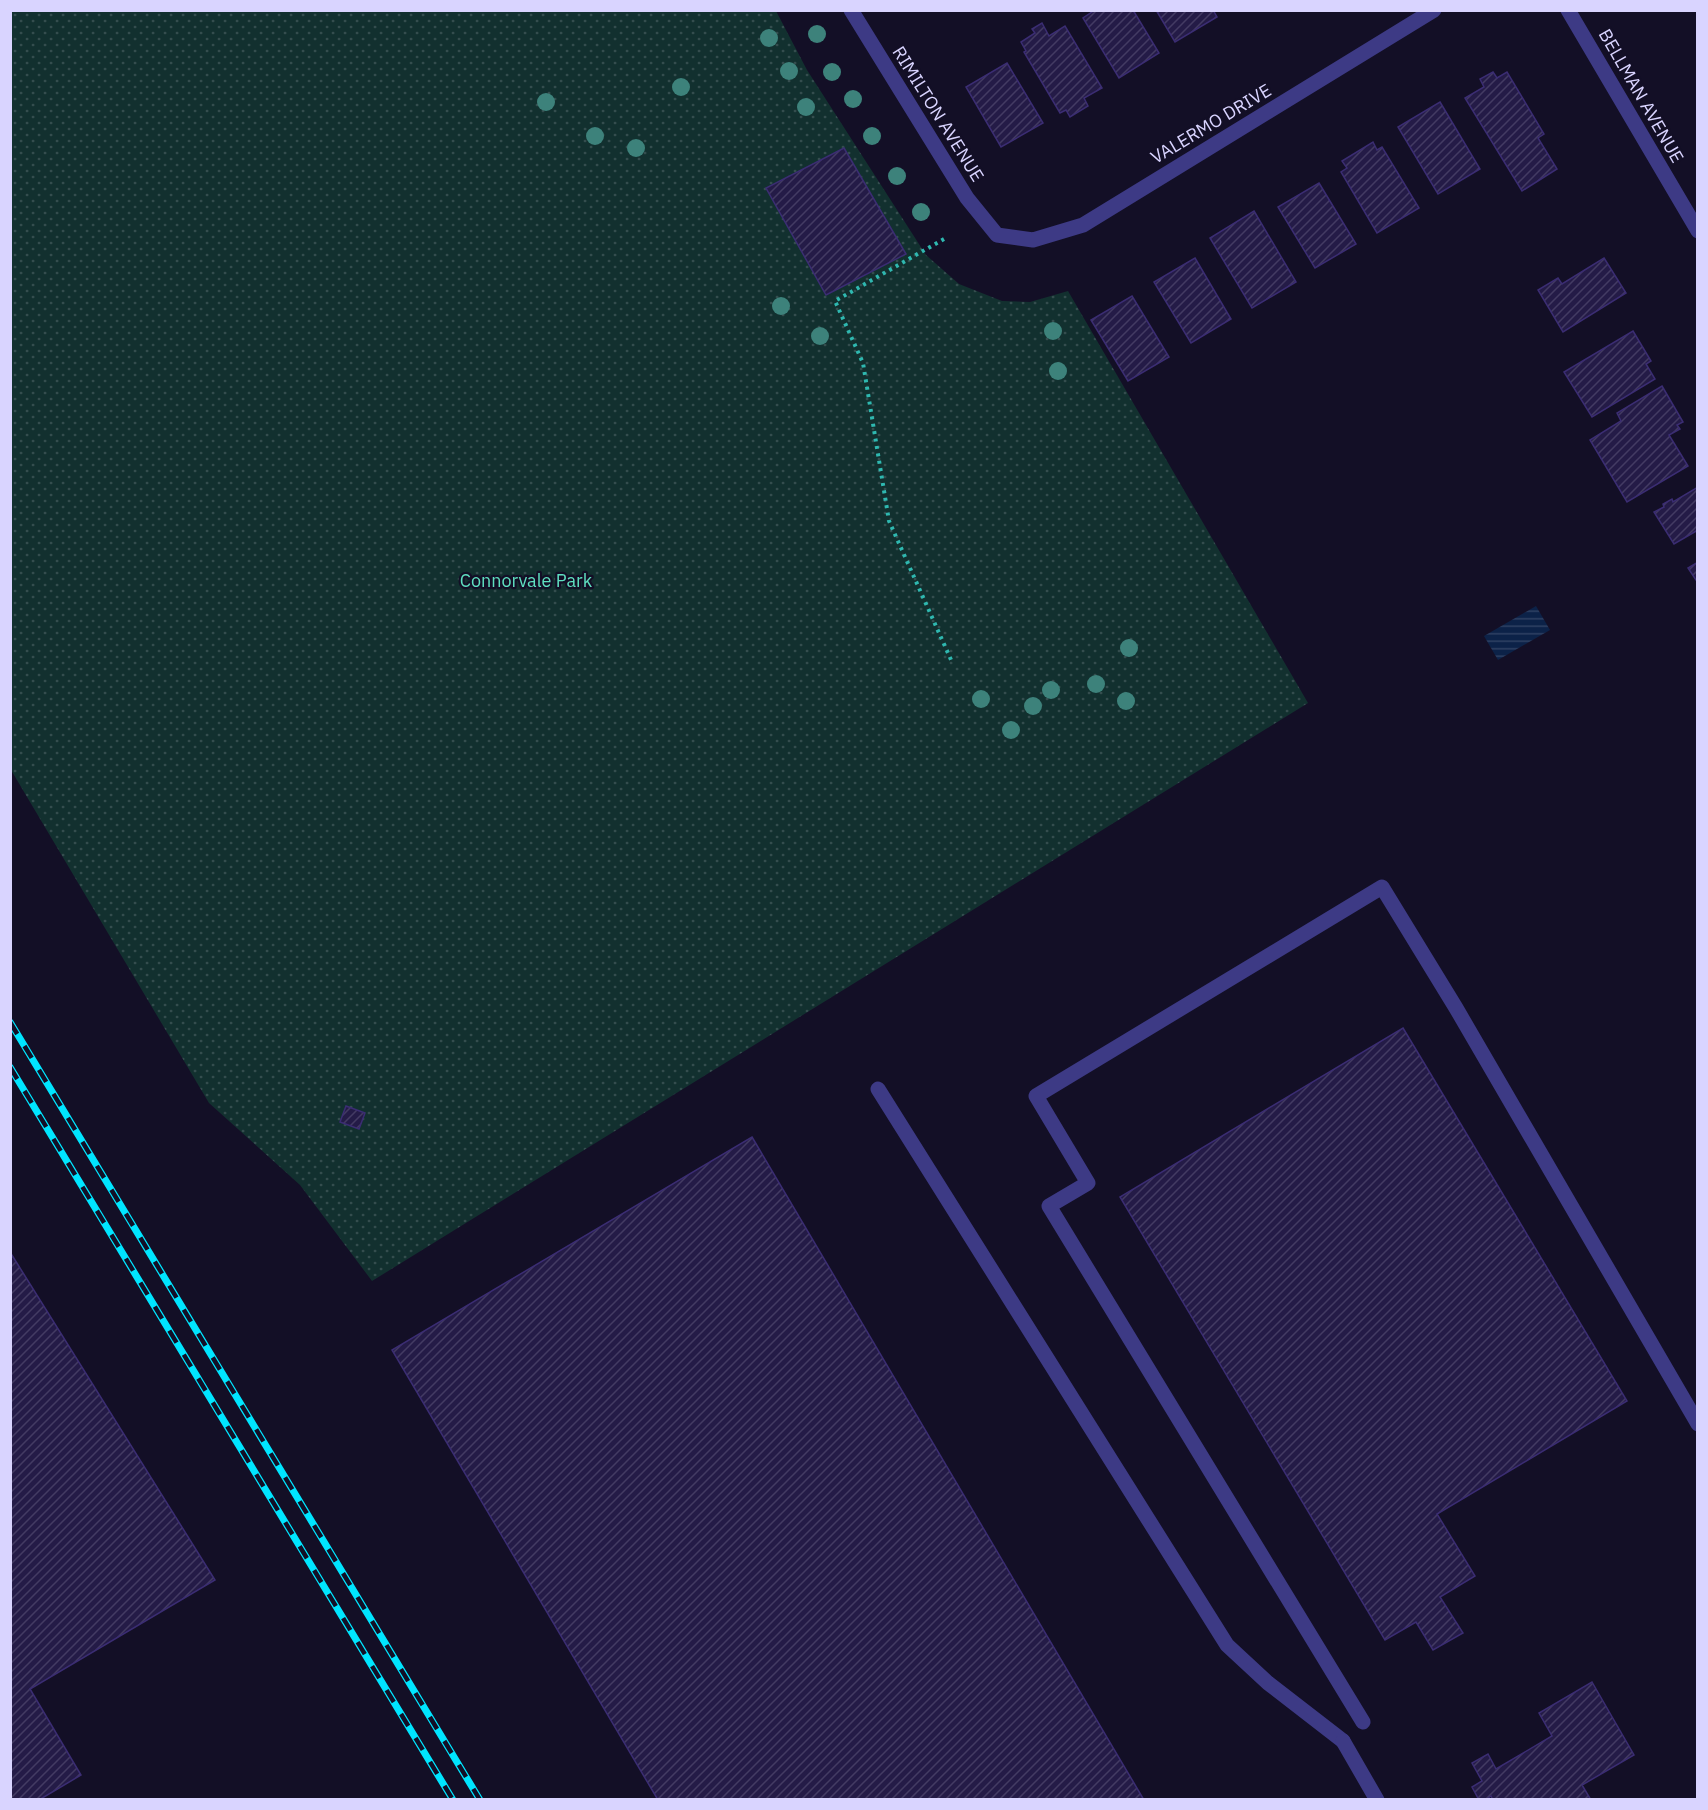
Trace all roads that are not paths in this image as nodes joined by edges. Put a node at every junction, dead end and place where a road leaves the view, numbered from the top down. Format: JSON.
{"nodes":[{"id":1,"x":851,"y":10,"type":"edge"},
{"id":2,"x":1434,"y":10,"type":"edge"},
{"id":3,"x":1568,"y":10,"type":"edge"},
{"id":4,"x":1698,"y":231,"type":"edge"},
{"id":5,"x":997,"y":235,"type":"joint"},
{"id":6,"x":878,"y":1089,"type":"dead end"},
{"id":7,"x":1698,"y":1424,"type":"edge"},
{"id":8,"x":1363,"y":1722,"type":"dead end"},
{"id":9,"x":1377,"y":1800,"type":"edge"}],
"edges":[{"from":1,"to":5,"type":"street","name":"RIMILTON AVENUE"},
{"from":2,"to":5,"type":"street","name":"VALERMO DRIVE"},
{"from":3,"to":4,"type":"street","name":"BELLMAN AVENUE"},
{"from":6,"to":9,"type":"street"},
{"from":7,"to":8,"type":"street"}]}
